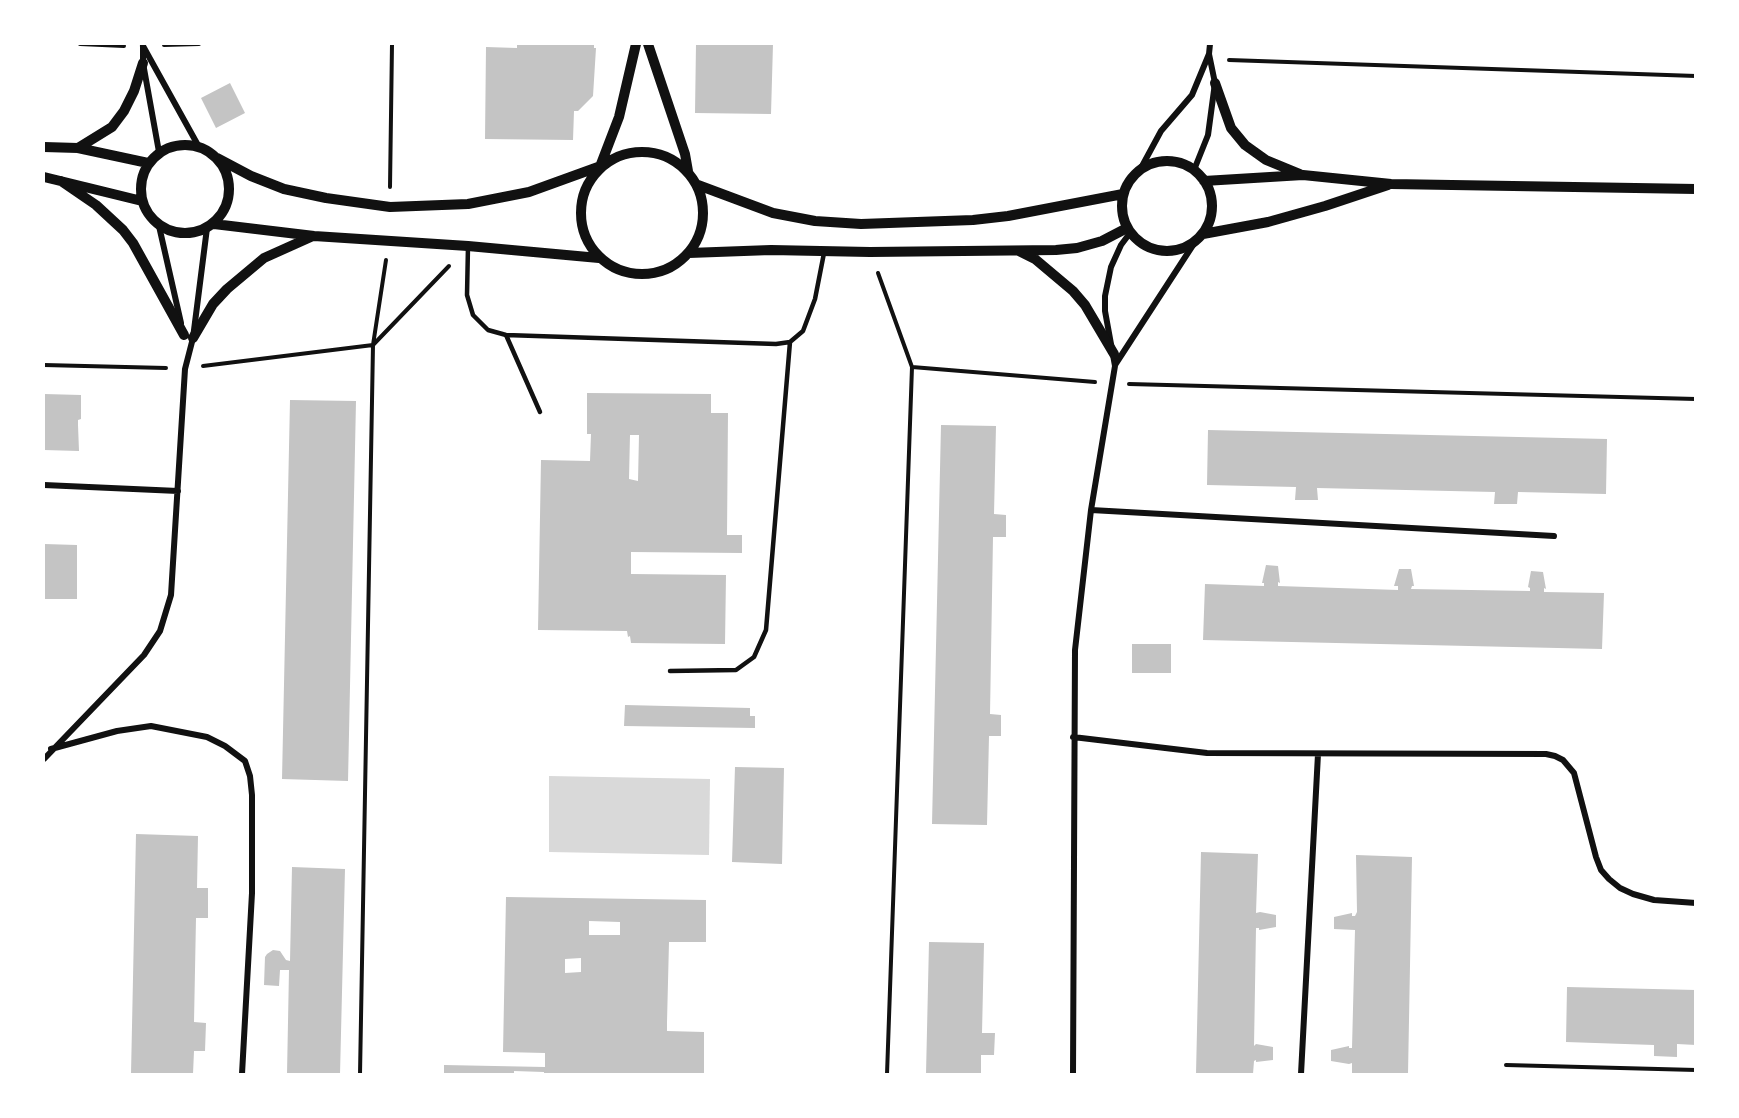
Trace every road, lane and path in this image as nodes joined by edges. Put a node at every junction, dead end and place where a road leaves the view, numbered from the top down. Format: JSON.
{"nodes":[{"id":1,"x":392,"y":44,"type":"edge"},
{"id":2,"x":636,"y":44,"type":"edge"},
{"id":3,"x":648,"y":44,"type":"edge"},
{"id":4,"x":1210,"y":44,"type":"edge"},
{"id":5,"x":143,"y":45,"type":"edge"},
{"id":6,"x":1210,"y":57,"type":"junction"},
{"id":7,"x":143,"y":63,"type":"junction"},
{"id":8,"x":1695,"y":76,"type":"edge"},
{"id":9,"x":1215,"y":83,"type":"junction"},
{"id":10,"x":44,"y":147,"type":"edge"},
{"id":11,"x":199,"y":147,"type":"junction"},
{"id":12,"x":78,"y":148,"type":"junction"},
{"id":13,"x":159,"y":152,"type":"junction"},
{"id":14,"x":217,"y":158,"type":"junction"},
{"id":15,"x":148,"y":163,"type":"junction"},
{"id":16,"x":600,"y":166,"type":"junction"},
{"id":17,"x":1141,"y":168,"type":"junction"},
{"id":18,"x":1194,"y":170,"type":"junction"},
{"id":19,"x":688,"y":171,"type":"junction"},
{"id":20,"x":1303,"y":175,"type":"junction"},
{"id":21,"x":44,"y":177,"type":"edge"},
{"id":22,"x":1204,"y":180,"type":"junction"},
{"id":23,"x":61,"y":182,"type":"junction"},
{"id":24,"x":1391,"y":184,"type":"junction"},
{"id":25,"x":698,"y":185,"type":"junction"},
{"id":26,"x":1695,"y":189,"type":"edge"},
{"id":27,"x":1123,"y":194,"type":"junction"},
{"id":28,"x":142,"y":201,"type":"junction"},
{"id":29,"x":390,"y":207,"type":"junction"},
{"id":30,"x":159,"y":226,"type":"junction"},
{"id":31,"x":211,"y":226,"type":"junction"},
{"id":32,"x":1128,"y":230,"type":"junction"},
{"id":33,"x":1203,"y":234,"type":"junction"},
{"id":34,"x":314,"y":236,"type":"junction"},
{"id":35,"x":389,"y":240,"type":"junction"},
{"id":36,"x":1195,"y":242,"type":"junction"},
{"id":37,"x":468,"y":246,"type":"junction"},
{"id":38,"x":1017,"y":250,"type":"junction"},
{"id":39,"x":825,"y":251,"type":"junction"},
{"id":40,"x":870,"y":252,"type":"junction"},
{"id":41,"x":689,"y":253,"type":"junction"},
{"id":42,"x":599,"y":258,"type":"junction"},
{"id":43,"x":506,"y":335,"type":"junction"},
{"id":44,"x":189,"y":337,"type":"junction"},
{"id":45,"x":790,"y":342,"type":"junction"},
{"id":46,"x":373,"y":345,"type":"junction"},
{"id":47,"x":1114,"y":354,"type":"junction"},
{"id":48,"x":44,"y":365,"type":"edge"},
{"id":49,"x":1115,"y":366,"type":"junction"},
{"id":50,"x":912,"y":367,"type":"junction"},
{"id":51,"x":185,"y":369,"type":"junction"},
{"id":52,"x":1111,"y":384,"type":"junction"},
{"id":53,"x":1695,"y":399,"type":"edge"},
{"id":54,"x":540,"y":412,"type":"dead end"},
{"id":55,"x":44,"y":485,"type":"edge"},
{"id":56,"x":178,"y":491,"type":"junction"},
{"id":57,"x":1091,"y":510,"type":"junction"},
{"id":58,"x":1554,"y":536,"type":"dead end"},
{"id":59,"x":670,"y":671,"type":"dead end"},
{"id":60,"x":1073,"y":737,"type":"junction"},
{"id":61,"x":51,"y":749,"type":"junction"},
{"id":62,"x":1318,"y":754,"type":"junction"},
{"id":63,"x":44,"y":759,"type":"edge"},
{"id":64,"x":1695,"y":903,"type":"edge"},
{"id":65,"x":1506,"y":1065,"type":"dead end"},
{"id":66,"x":1695,"y":1070,"type":"edge"},
{"id":67,"x":242,"y":1074,"type":"edge"},
{"id":68,"x":360,"y":1074,"type":"edge"},
{"id":69,"x":887,"y":1074,"type":"edge"},
{"id":70,"x":1073,"y":1074,"type":"edge"},
{"id":71,"x":1301,"y":1074,"type":"edge"}],
"edges":[{"from":1,"to":29,"type":"path"},
{"from":2,"to":16,"type":"street"},
{"from":3,"to":19,"type":"street"},
{"from":4,"to":6,"type":"street"},
{"from":5,"to":7,"type":"street"},
{"from":5,"to":11,"type":"street"},
{"from":6,"to":8,"type":"path"},
{"from":6,"to":9,"type":"street"},
{"from":6,"to":17,"type":"street"},
{"from":7,"to":12,"type":"street"},
{"from":7,"to":13,"type":"street"},
{"from":9,"to":18,"type":"street"},
{"from":9,"to":20,"type":"street"},
{"from":10,"to":12,"type":"street"},
{"from":11,"to":13,"type":"street"},
{"from":11,"to":14,"type":"street"},
{"from":12,"to":15,"type":"street"},
{"from":13,"to":15,"type":"street"},
{"from":14,"to":29,"type":"street"},
{"from":14,"to":31,"type":"street"},
{"from":15,"to":28,"type":"street"},
{"from":16,"to":19,"type":"street"},
{"from":16,"to":29,"type":"street"},
{"from":16,"to":42,"type":"street"},
{"from":17,"to":18,"type":"street"},
{"from":17,"to":27,"type":"street"},
{"from":18,"to":22,"type":"street"},
{"from":19,"to":25,"type":"street"},
{"from":20,"to":22,"type":"street"},
{"from":20,"to":24,"type":"street"},
{"from":21,"to":23,"type":"street"},
{"from":22,"to":33,"type":"street"},
{"from":23,"to":28,"type":"street"},
{"from":23,"to":44,"type":"street"},
{"from":24,"to":26,"type":"street"},
{"from":24,"to":33,"type":"street"},
{"from":25,"to":27,"type":"street"},
{"from":25,"to":41,"type":"street"},
{"from":27,"to":32,"type":"street"},
{"from":28,"to":30,"type":"street"},
{"from":30,"to":31,"type":"street"},
{"from":30,"to":44,"type":"street"},
{"from":31,"to":34,"type":"street"},
{"from":31,"to":44,"type":"street"},
{"from":32,"to":36,"type":"street"},
{"from":32,"to":38,"type":"street"},
{"from":32,"to":47,"type":"street"},
{"from":33,"to":36,"type":"street"},
{"from":34,"to":35,"type":"street"},
{"from":34,"to":44,"type":"street"},
{"from":35,"to":37,"type":"street"},
{"from":35,"to":46,"type":"path"},
{"from":36,"to":49,"type":"street"},
{"from":37,"to":42,"type":"street"},
{"from":37,"to":43,"type":"lane"},
{"from":37,"to":46,"type":"path"},
{"from":38,"to":40,"type":"street"},
{"from":38,"to":47,"type":"street"},
{"from":39,"to":40,"type":"street"},
{"from":39,"to":41,"type":"street"},
{"from":39,"to":45,"type":"lane"},
{"from":40,"to":50,"type":"path"},
{"from":41,"to":42,"type":"street"},
{"from":43,"to":45,"type":"lane"},
{"from":43,"to":54,"type":"lane"},
{"from":44,"to":51,"type":"street"},
{"from":45,"to":59,"type":"lane"},
{"from":46,"to":51,"type":"path"},
{"from":46,"to":68,"type":"path"},
{"from":47,"to":49,"type":"street"},
{"from":48,"to":51,"type":"path"},
{"from":49,"to":52,"type":"street"},
{"from":50,"to":52,"type":"path"},
{"from":50,"to":69,"type":"path"},
{"from":51,"to":56,"type":"street"},
{"from":52,"to":53,"type":"path"},
{"from":52,"to":57,"type":"street"},
{"from":55,"to":56,"type":"street"},
{"from":56,"to":61,"type":"street"},
{"from":57,"to":58,"type":"street"},
{"from":57,"to":60,"type":"street"},
{"from":60,"to":62,"type":"street"},
{"from":60,"to":70,"type":"street"},
{"from":61,"to":63,"type":"street"},
{"from":61,"to":67,"type":"street"},
{"from":62,"to":64,"type":"street"},
{"from":62,"to":71,"type":"street"},
{"from":65,"to":66,"type":"path"}]}
